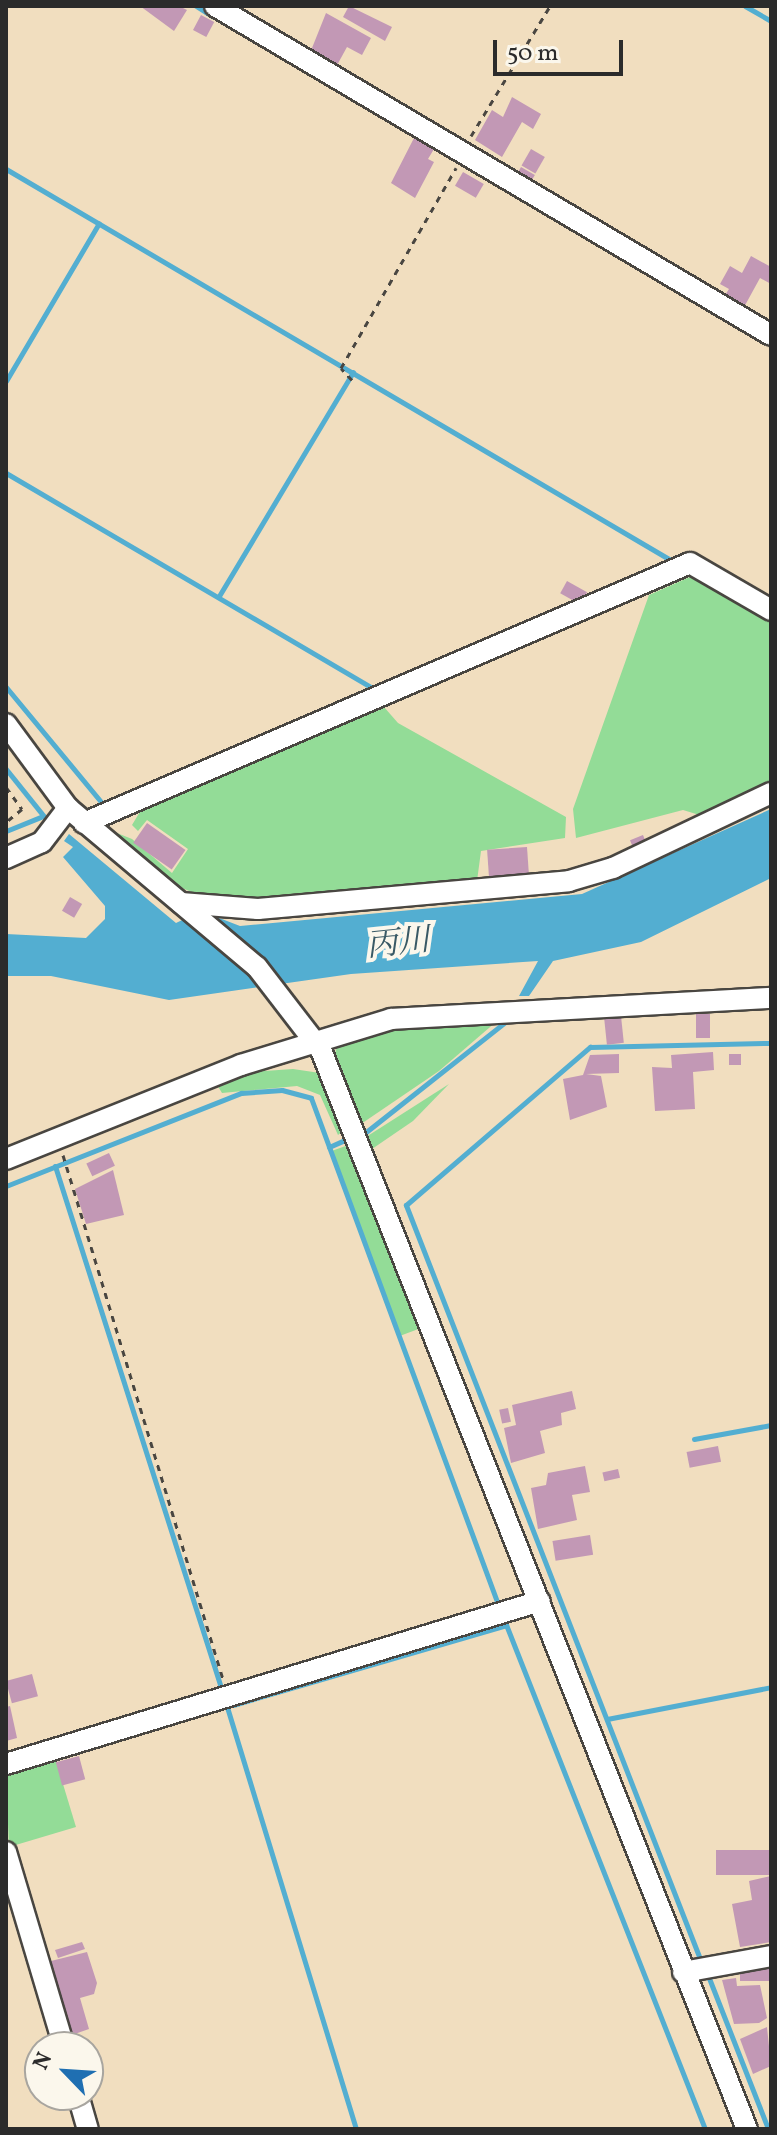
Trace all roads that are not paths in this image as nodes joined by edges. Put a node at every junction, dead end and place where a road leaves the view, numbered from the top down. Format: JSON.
{"nodes":[{"id":1,"x":215,"y":6,"type":"edge"},
{"id":2,"x":771,"y":335,"type":"edge"},
{"id":3,"x":771,"y":610,"type":"edge"},
{"id":4,"x":6,"y":724,"type":"edge"},
{"id":5,"x":771,"y":793,"type":"edge"},
{"id":6,"x":60,"y":822,"type":"junction"},
{"id":7,"x":84,"y":823,"type":"junction"},
{"id":8,"x":6,"y":858,"type":"edge"},
{"id":9,"x":187,"y":907,"type":"junction"},
{"id":10,"x":771,"y":998,"type":"edge"},
{"id":11,"x":312,"y":1036,"type":"junction"},
{"id":12,"x":6,"y":1159,"type":"edge"},
{"id":13,"x":540,"y":1601,"type":"junction"},
{"id":14,"x":6,"y":1764,"type":"edge"},
{"id":15,"x":6,"y":1852,"type":"edge"},
{"id":16,"x":771,"y":1956,"type":"edge"},
{"id":17,"x":698,"y":1969,"type":"junction"},
{"id":18,"x":59,"y":2031,"type":"edge"},
{"id":19,"x":747,"y":2129,"type":"edge"}],
"edges":[{"from":1,"to":2,"type":"street"},
{"from":3,"to":7,"type":"street"},
{"from":4,"to":6,"type":"street"},
{"from":5,"to":9,"type":"street"},
{"from":6,"to":7,"type":"street"},
{"from":6,"to":8,"type":"street"},
{"from":7,"to":9,"type":"street"},
{"from":9,"to":11,"type":"street"},
{"from":10,"to":11,"type":"street"},
{"from":11,"to":12,"type":"street"},
{"from":11,"to":13,"type":"street"},
{"from":13,"to":14,"type":"street"},
{"from":13,"to":17,"type":"street"},
{"from":15,"to":18,"type":"street"},
{"from":16,"to":17,"type":"street"},
{"from":17,"to":19,"type":"street"}]}
